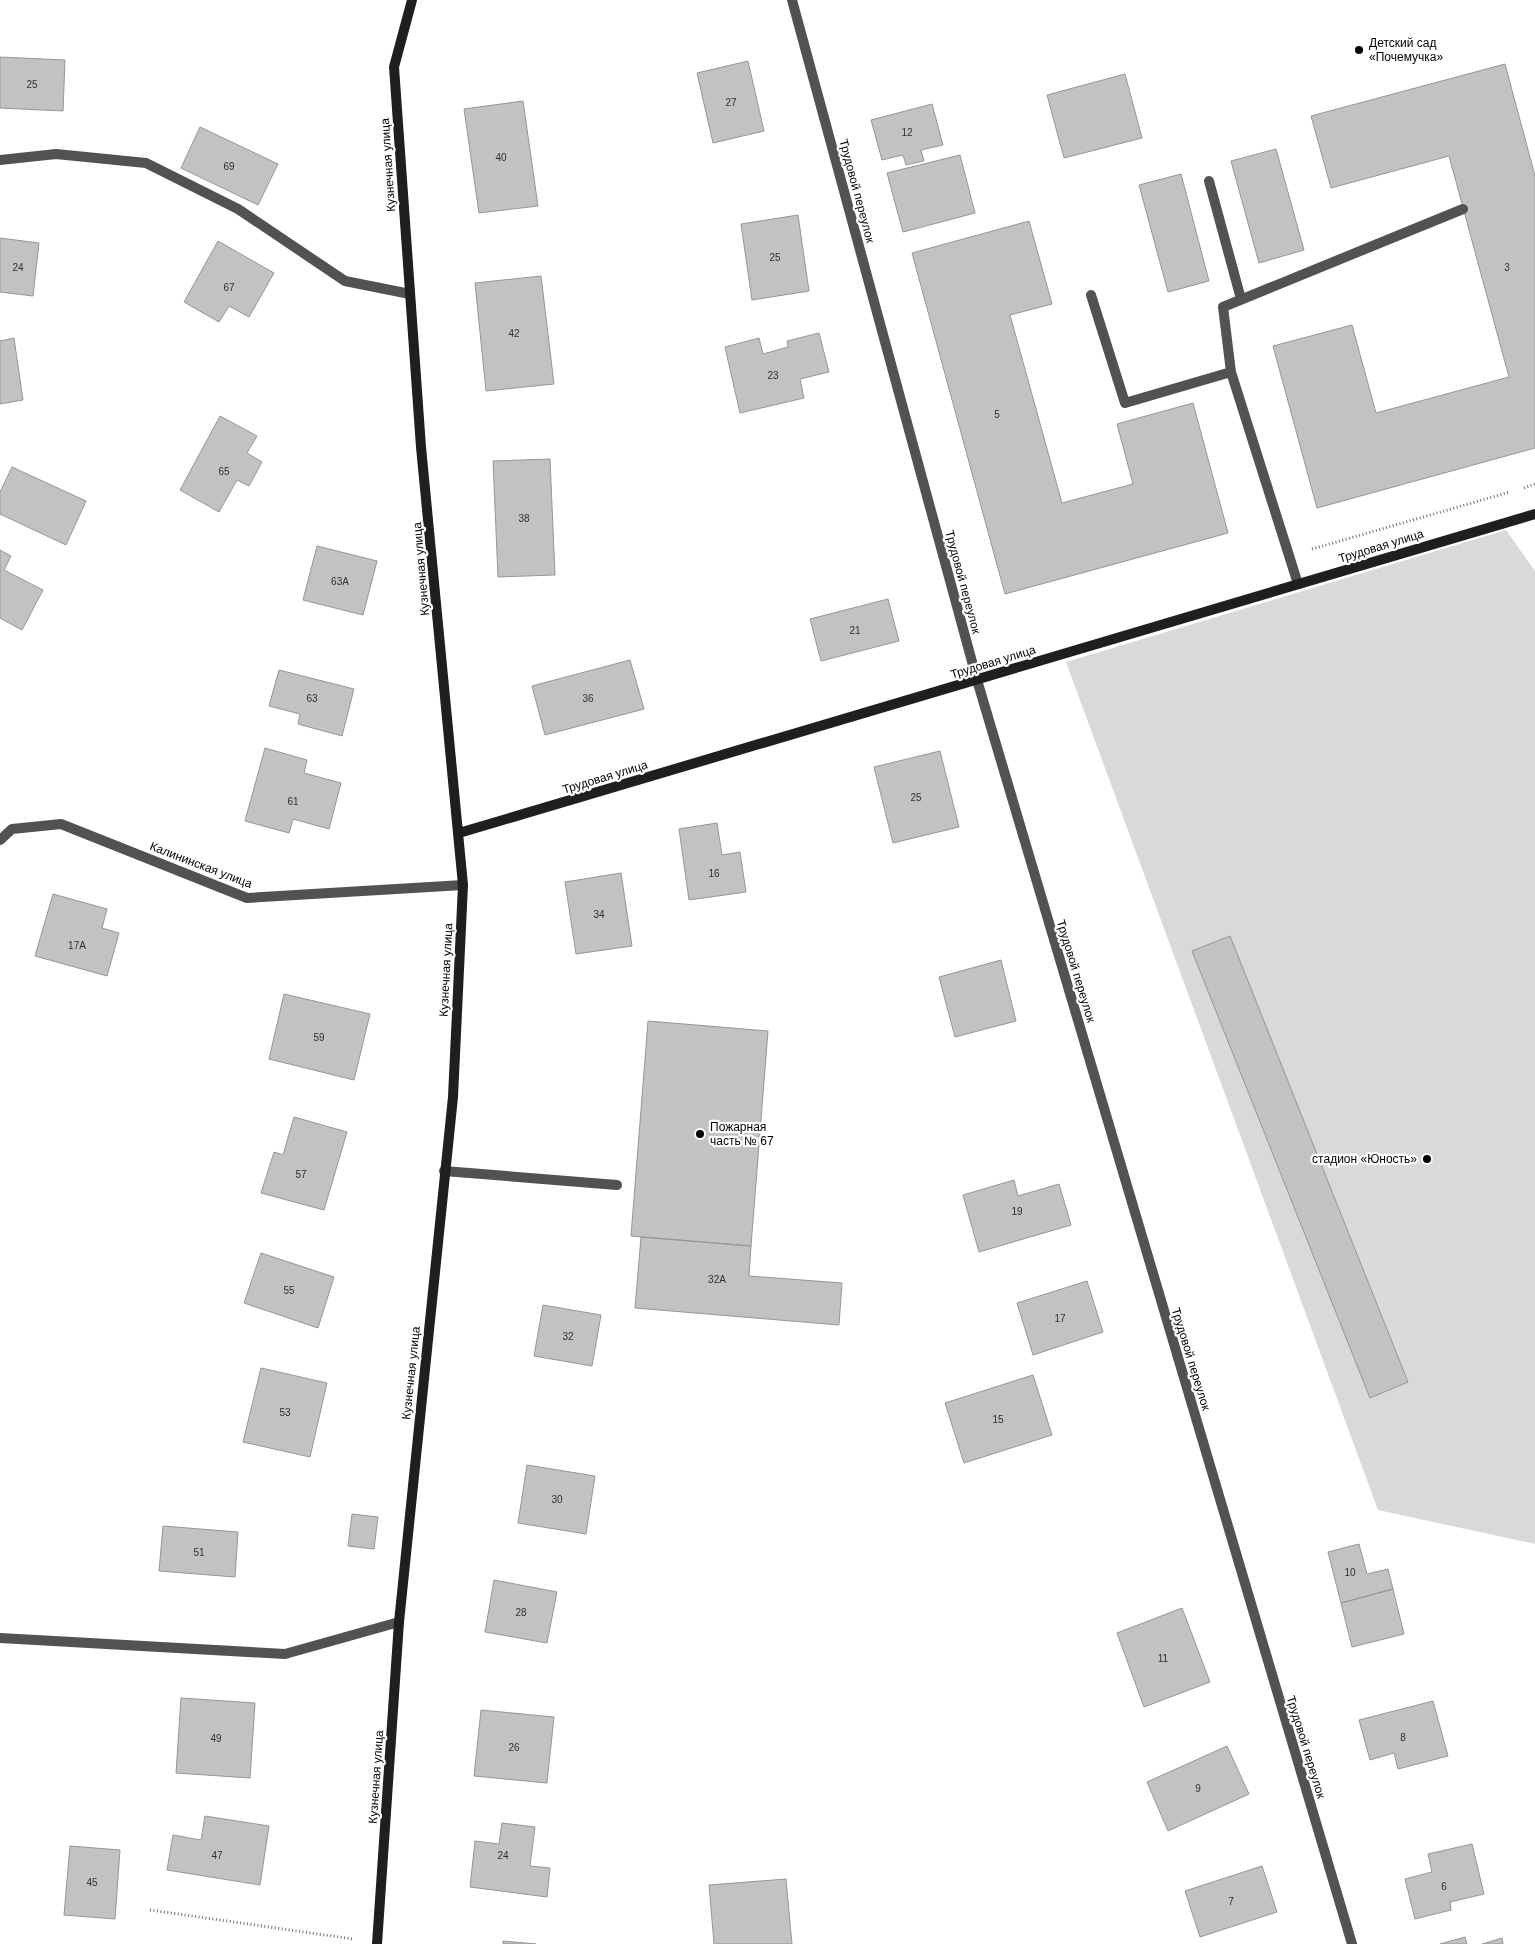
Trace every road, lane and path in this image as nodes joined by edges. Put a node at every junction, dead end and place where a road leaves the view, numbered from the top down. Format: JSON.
{"nodes":[{"id":1,"x":412,"y":0,"type":"edge"},
{"id":2,"x":792,"y":0,"type":"edge"},
{"id":3,"x":0,"y":160,"type":"edge"},
{"id":4,"x":1209,"y":182,"type":"dead end"},
{"id":5,"x":1463,"y":209,"type":"dead end"},
{"id":6,"x":410,"y":294,"type":"junction"},
{"id":7,"x":1091,"y":295,"type":"dead end"},
{"id":8,"x":1242,"y":299,"type":"junction"},
{"id":9,"x":1231,"y":372,"type":"junction"},
{"id":10,"x":1535,"y":484,"type":"edge"},
{"id":11,"x":1535,"y":514,"type":"edge"},
{"id":12,"x":1289,"y":556,"type":"junction"},
{"id":13,"x":1298,"y":584,"type":"junction"},
{"id":14,"x":977,"y":680,"type":"junction"},
{"id":15,"x":459,"y":833,"type":"junction"},
{"id":16,"x":0,"y":840,"type":"edge"},
{"id":17,"x":463,"y":885,"type":"junction"},
{"id":18,"x":444,"y":1171,"type":"junction"},
{"id":19,"x":618,"y":1185,"type":"dead end"},
{"id":20,"x":399,"y":1622,"type":"junction"},
{"id":21,"x":0,"y":1638,"type":"edge"},
{"id":22,"x":150,"y":1910,"type":"dead end"},
{"id":23,"x":377,"y":1943,"type":"edge"},
{"id":24,"x":1352,"y":1944,"type":"edge"}],
"edges":[{"from":1,"to":6,"type":"street","name":"Кузнечная улица"},
{"from":2,"to":14,"type":"street","name":"Трудовой переулок"},
{"from":3,"to":6,"type":"street"},
{"from":4,"to":8,"type":"street"},
{"from":5,"to":8,"type":"street"},
{"from":6,"to":15,"type":"street","name":"Кузнечная улица"},
{"from":7,"to":9,"type":"street"},
{"from":8,"to":9,"type":"street"},
{"from":9,"to":12,"type":"street"},
{"from":10,"to":12,"type":"path"},
{"from":11,"to":13,"type":"street","name":"Трудовая улица"},
{"from":12,"to":13,"type":"street"},
{"from":13,"to":14,"type":"street","name":"Трудовая улица"},
{"from":14,"to":15,"type":"street","name":"Трудовая улица"},
{"from":14,"to":24,"type":"street","name":"Трудовой переулок"},
{"from":15,"to":17,"type":"street","name":"Кузнечная улица"},
{"from":16,"to":17,"type":"street","name":"Калининская улица"},
{"from":17,"to":18,"type":"street","name":"Кузнечная улица"},
{"from":18,"to":19,"type":"street"},
{"from":18,"to":20,"type":"street","name":"Кузнечная улица"},
{"from":20,"to":21,"type":"street"},
{"from":20,"to":23,"type":"street","name":"Кузнечная улица"},
{"from":22,"to":23,"type":"path"}]}
